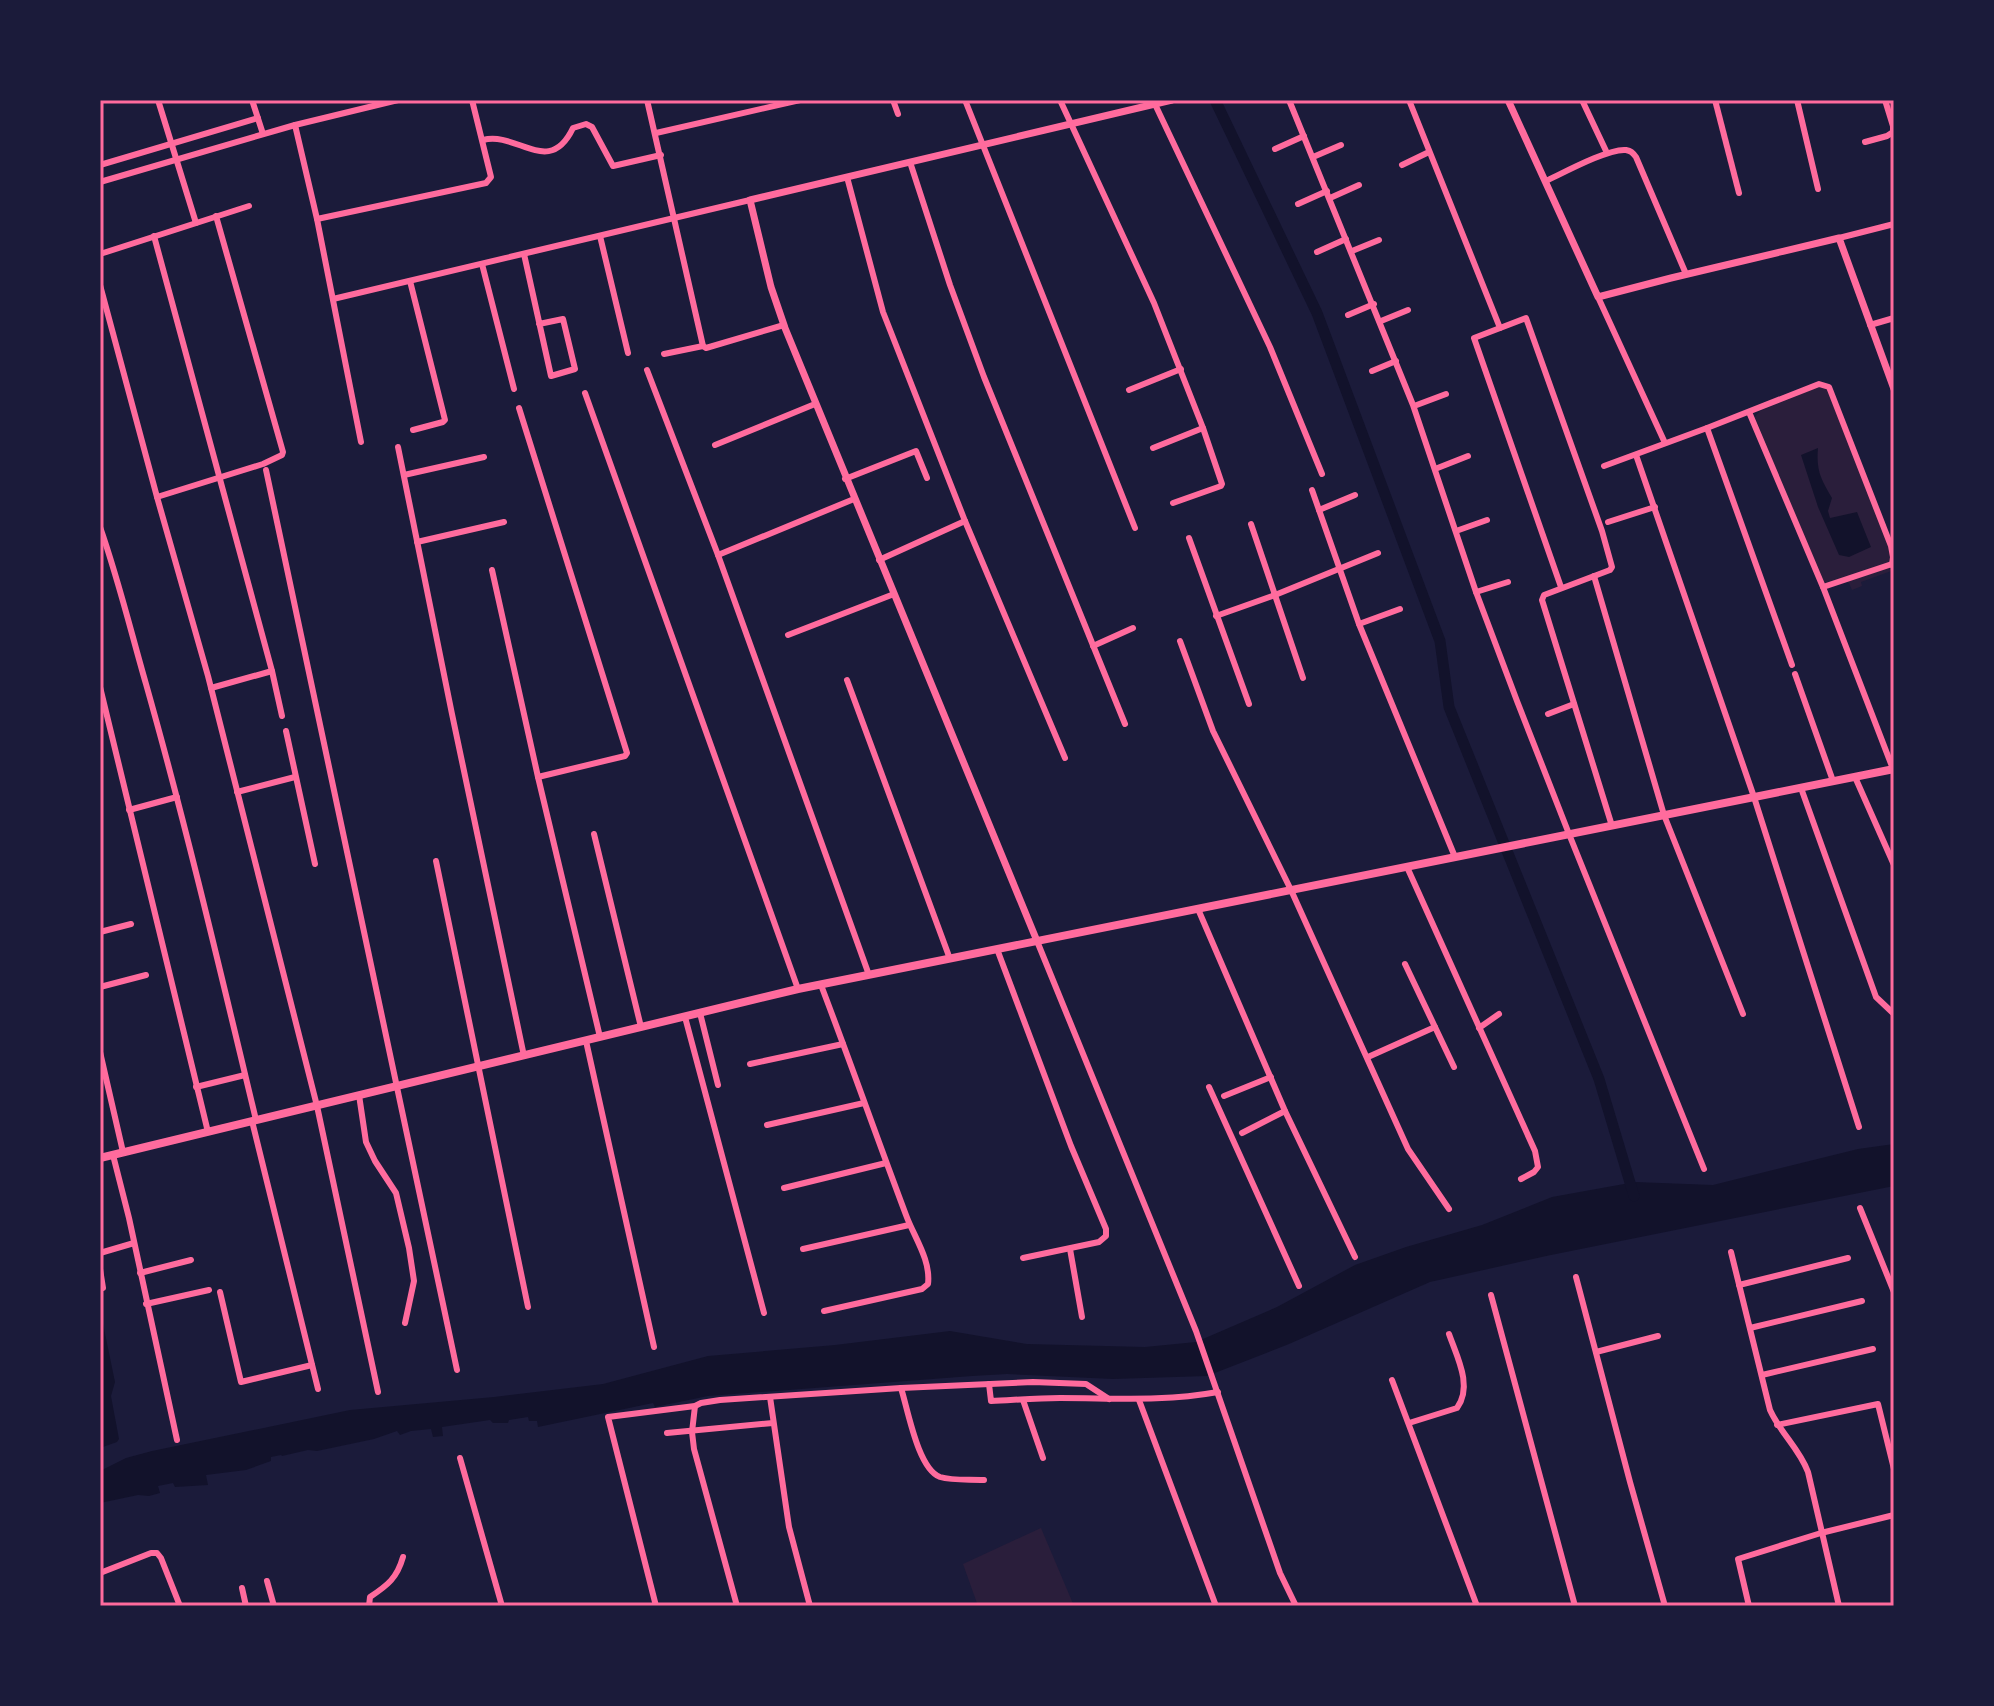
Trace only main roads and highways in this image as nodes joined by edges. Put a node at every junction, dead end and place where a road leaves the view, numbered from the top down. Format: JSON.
{"nodes":[{"id":1,"x":1893,"y":769,"type":"edge"},
{"id":2,"x":100,"y":1158,"type":"edge"}],
"edges":[{"from":1,"to":2,"type":"main road"}]}
